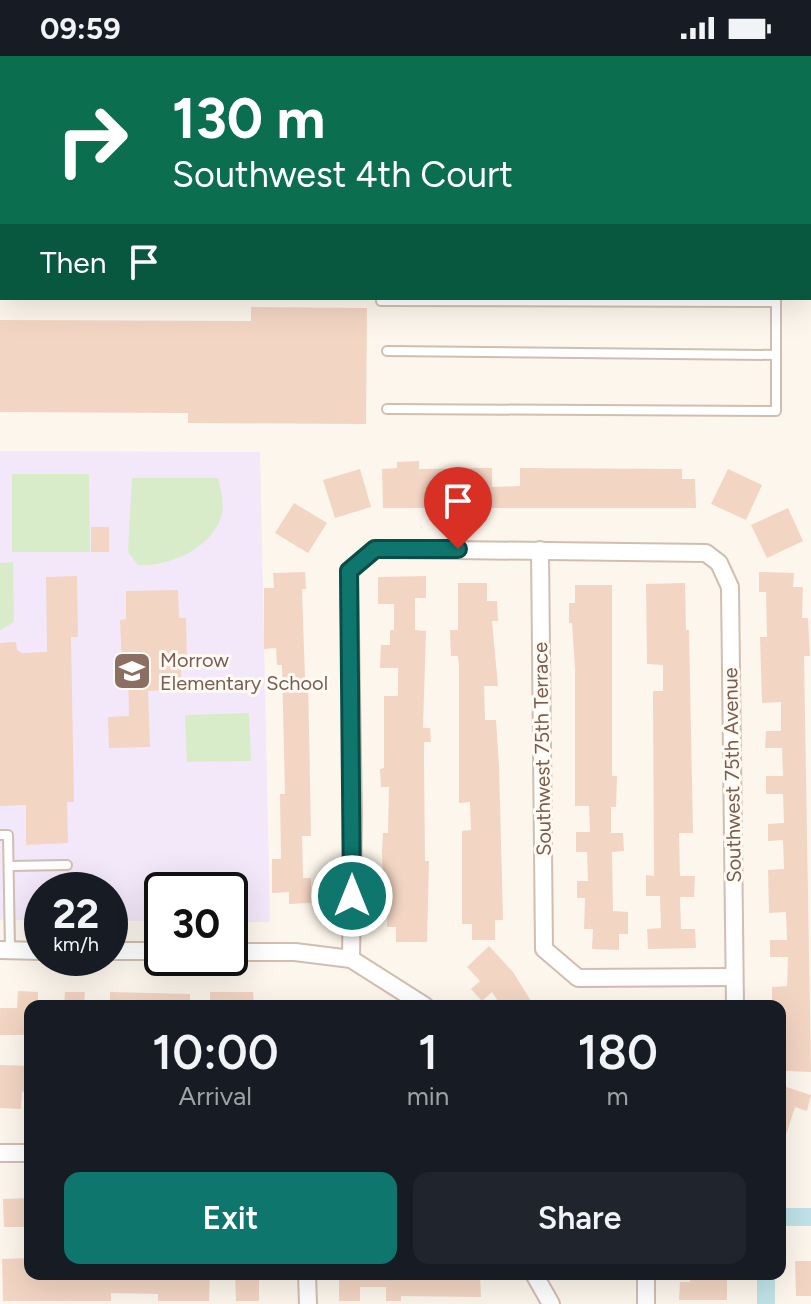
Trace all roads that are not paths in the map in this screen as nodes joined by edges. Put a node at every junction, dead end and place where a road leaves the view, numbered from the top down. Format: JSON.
{"nodes":[{"id":1,"x":776,"y":300,"type":"edge"},
{"id":2,"x":381,"y":301,"type":"dead end"},
{"id":3,"x":387,"y":351,"type":"dead end"},
{"id":4,"x":776,"y":355,"type":"junction"},
{"id":5,"x":387,"y":409,"type":"dead end"},
{"id":6,"x":540,"y":550,"type":"junction"},
{"id":7,"x":0,"y":835,"type":"edge"},
{"id":8,"x":67,"y":865,"type":"dead end"},
{"id":9,"x":9,"y":866,"type":"junction"},
{"id":10,"x":5,"y":886,"type":"edge"},
{"id":11,"x":5,"y":950,"type":"edge"},
{"id":12,"x":248,"y":952,"type":"edge"},
{"id":13,"x":351,"y":959,"type":"junction"},
{"id":14,"x":734,"y":977,"type":"junction"},
{"id":15,"x":416,"y":1000,"type":"edge"},
{"id":16,"x":735,"y":1000,"type":"edge"},
{"id":17,"x":0,"y":1153,"type":"edge"},
{"id":18,"x":24,"y":1153,"type":"edge"},
{"id":19,"x":307,"y":1280,"type":"edge"},
{"id":20,"x":537,"y":1280,"type":"edge"},
{"id":21,"x":646,"y":1280,"type":"edge"},
{"id":22,"x":308,"y":1304,"type":"edge"},
{"id":23,"x":551,"y":1304,"type":"edge"},
{"id":24,"x":646,"y":1304,"type":"edge"}],
"edges":[{"from":1,"to":2,"type":"lane"},
{"from":1,"to":4,"type":"lane"},
{"from":3,"to":4,"type":"lane"},
{"from":4,"to":5,"type":"lane"},
{"from":6,"to":13,"type":"street"},
{"from":6,"to":14,"type":"street","name":"Southwest 75th Avenue"},
{"from":6,"to":14,"type":"street","name":"Southwest 75th Terrace"},
{"from":7,"to":9,"type":"lane"},
{"from":8,"to":9,"type":"lane"},
{"from":9,"to":10,"type":"lane"},
{"from":10,"to":11,"type":"lane"},
{"from":12,"to":13,"type":"street"},
{"from":13,"to":15,"type":"street"},
{"from":14,"to":16,"type":"street","name":"Southwest 75th Avenue"},
{"from":17,"to":18,"type":"street"},
{"from":19,"to":22,"type":"street"},
{"from":20,"to":23,"type":"street"},
{"from":21,"to":24,"type":"street"}]}
